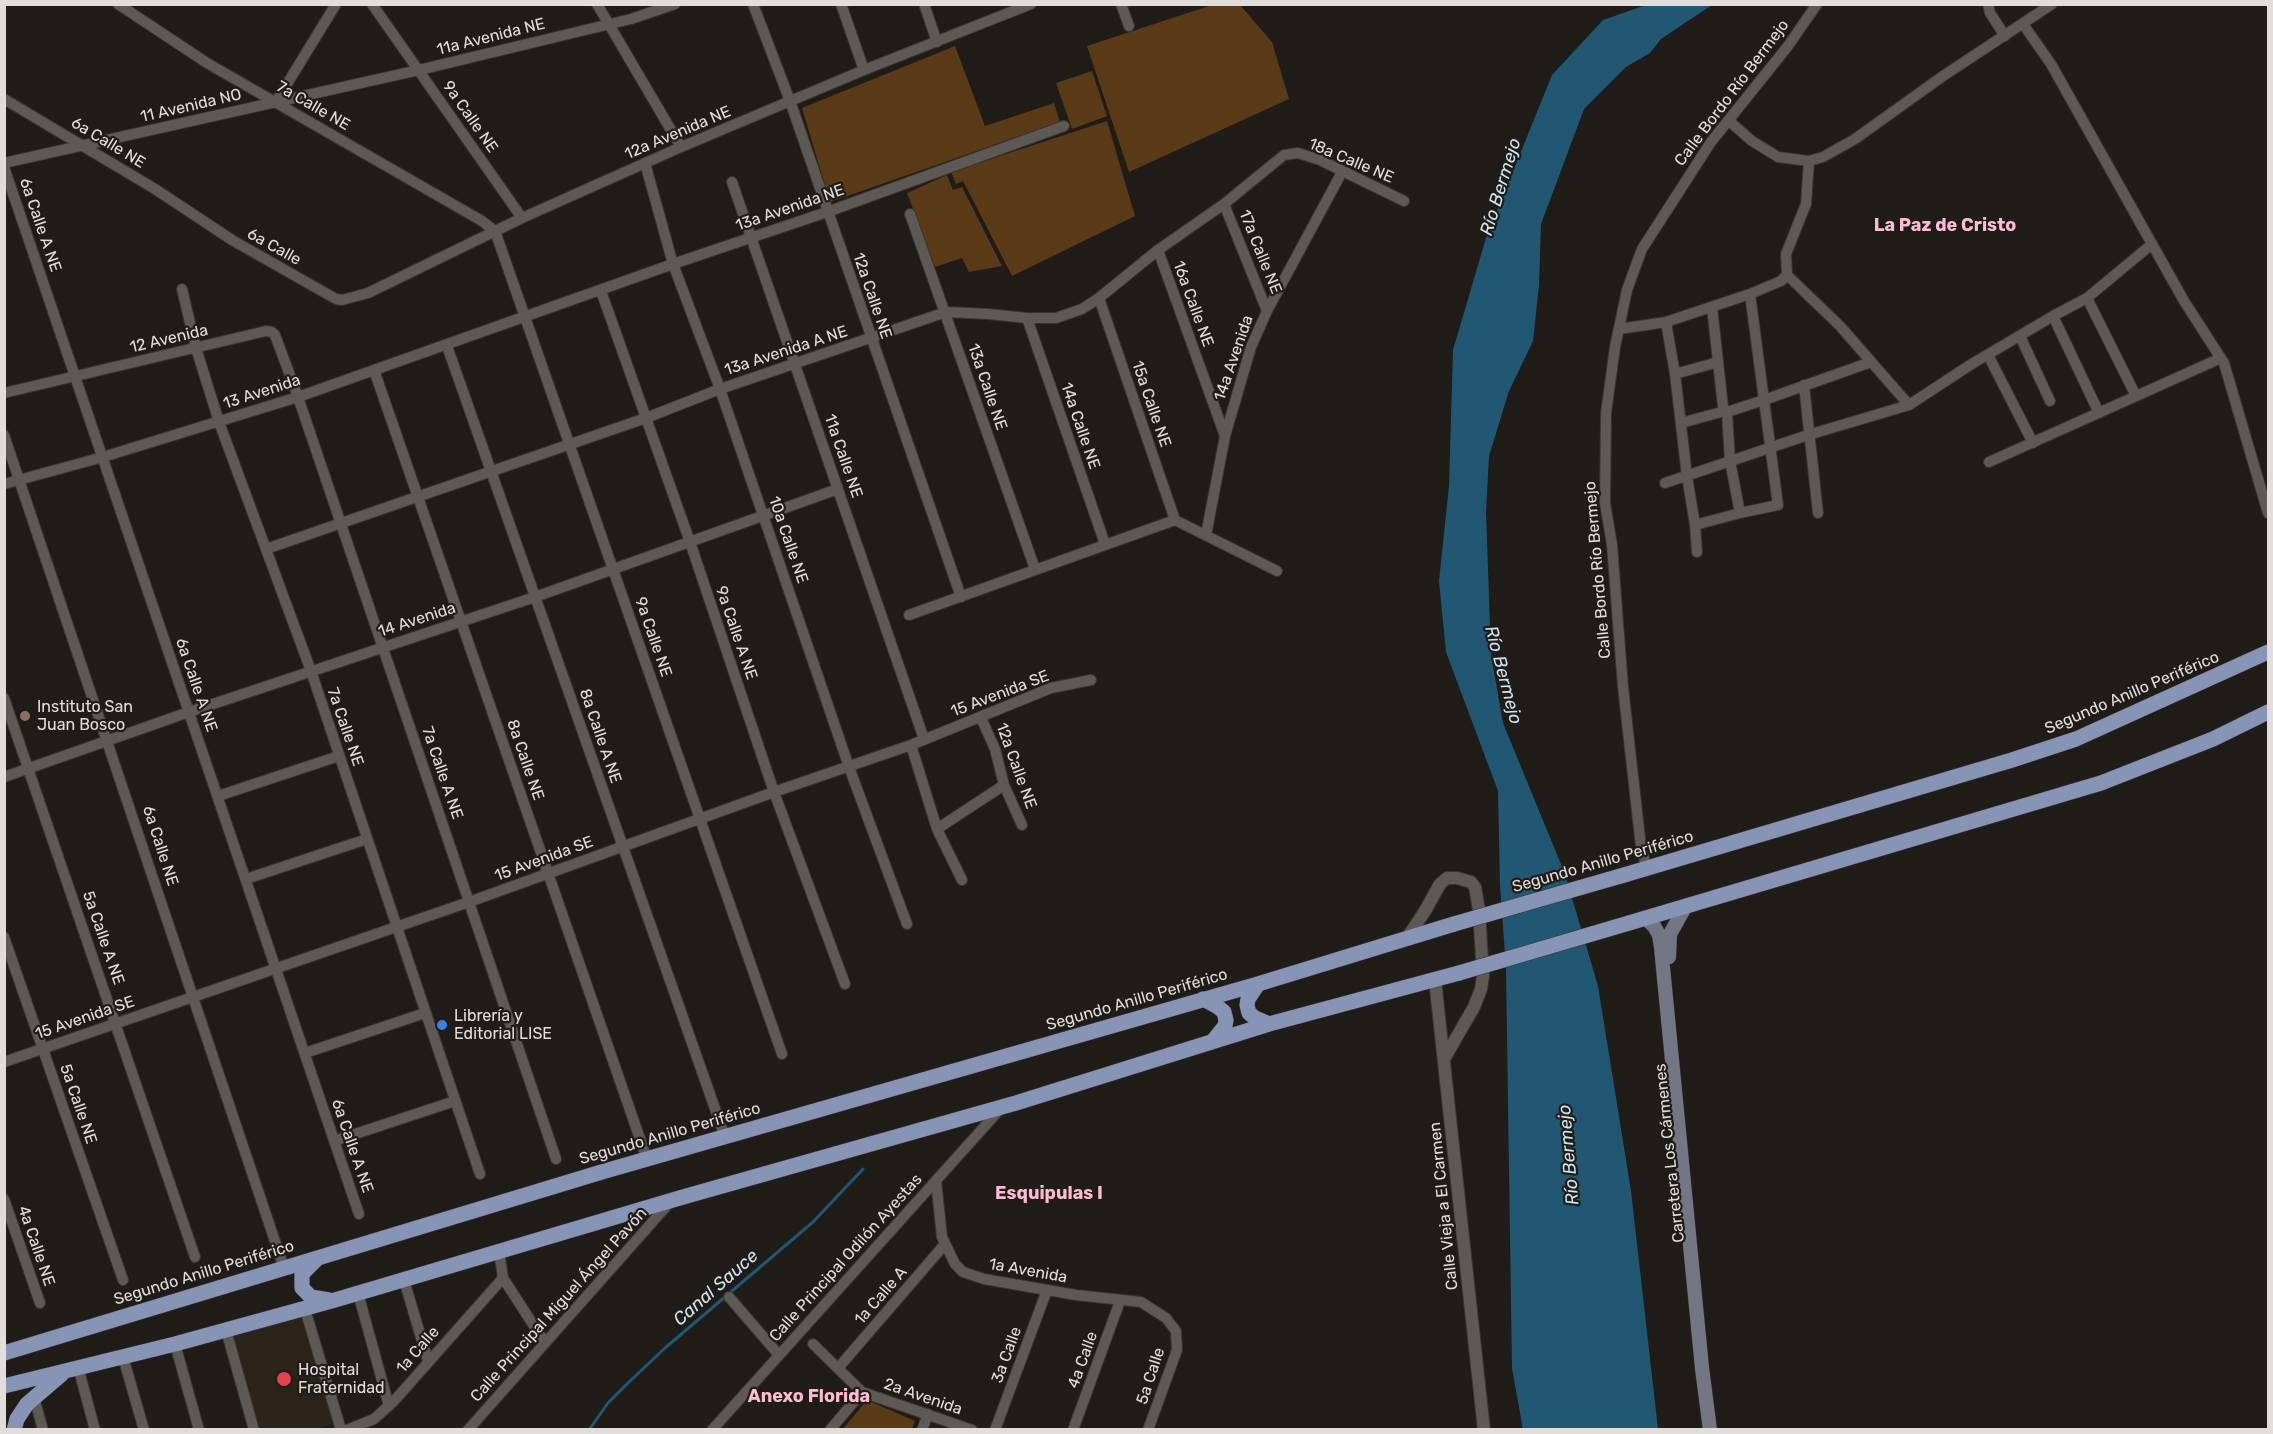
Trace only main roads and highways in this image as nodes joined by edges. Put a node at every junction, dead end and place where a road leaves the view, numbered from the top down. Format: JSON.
{"nodes":[{"id":1,"x":2267,"y":654,"type":"edge"},
{"id":2,"x":2268,"y":712,"type":"edge"},
{"id":3,"x":1684,"y":909,"type":"junction"},
{"id":4,"x":1646,"y":919,"type":"junction"},
{"id":5,"x":1257,"y":984,"type":"junction"},
{"id":6,"x":1203,"y":999,"type":"junction"},
{"id":7,"x":1269,"y":1024,"type":"junction"},
{"id":8,"x":1214,"y":1041,"type":"junction"},
{"id":9,"x":324,"y":1256,"type":"junction"},
{"id":10,"x":335,"y":1300,"type":"junction"},
{"id":11,"x":4,"y":1353,"type":"edge"},
{"id":12,"x":74,"y":1368,"type":"junction"},
{"id":13,"x":4,"y":1386,"type":"edge"},
{"id":14,"x":1707,"y":1398,"type":"junction"},
{"id":15,"x":14,"y":1430,"type":"edge"},
{"id":16,"x":1710,"y":1430,"type":"edge"}],
"edges":[{"from":1,"to":5,"type":"main road","name":"Segundo Anillo Periférico","bridge":true},
{"from":2,"to":3,"type":"main road"},
{"from":3,"to":4,"type":"main road"},
{"from":3,"to":14,"type":"main road","name":"Carretera Los Cármenes"},
{"from":4,"to":7,"type":"main road","bridge":true},
{"from":4,"to":14,"type":"main road","name":"Carretera Los Cármenes"},
{"from":5,"to":6,"type":"main road","name":"Segundo Anillo Periférico"},
{"from":5,"to":7,"type":"main road"},
{"from":6,"to":8,"type":"main road"},
{"from":6,"to":9,"type":"main road","name":"Segundo Anillo Periférico"},
{"from":7,"to":8,"type":"main road"},
{"from":8,"to":10,"type":"main road"},
{"from":9,"to":10,"type":"main road"},
{"from":9,"to":11,"type":"main road","name":"Segundo Anillo Periférico"},
{"from":10,"to":12,"type":"main road"},
{"from":12,"to":13,"type":"main road"},
{"from":12,"to":15,"type":"main road"},
{"from":14,"to":16,"type":"main road","name":"Carretera Los Cármenes"}]}
